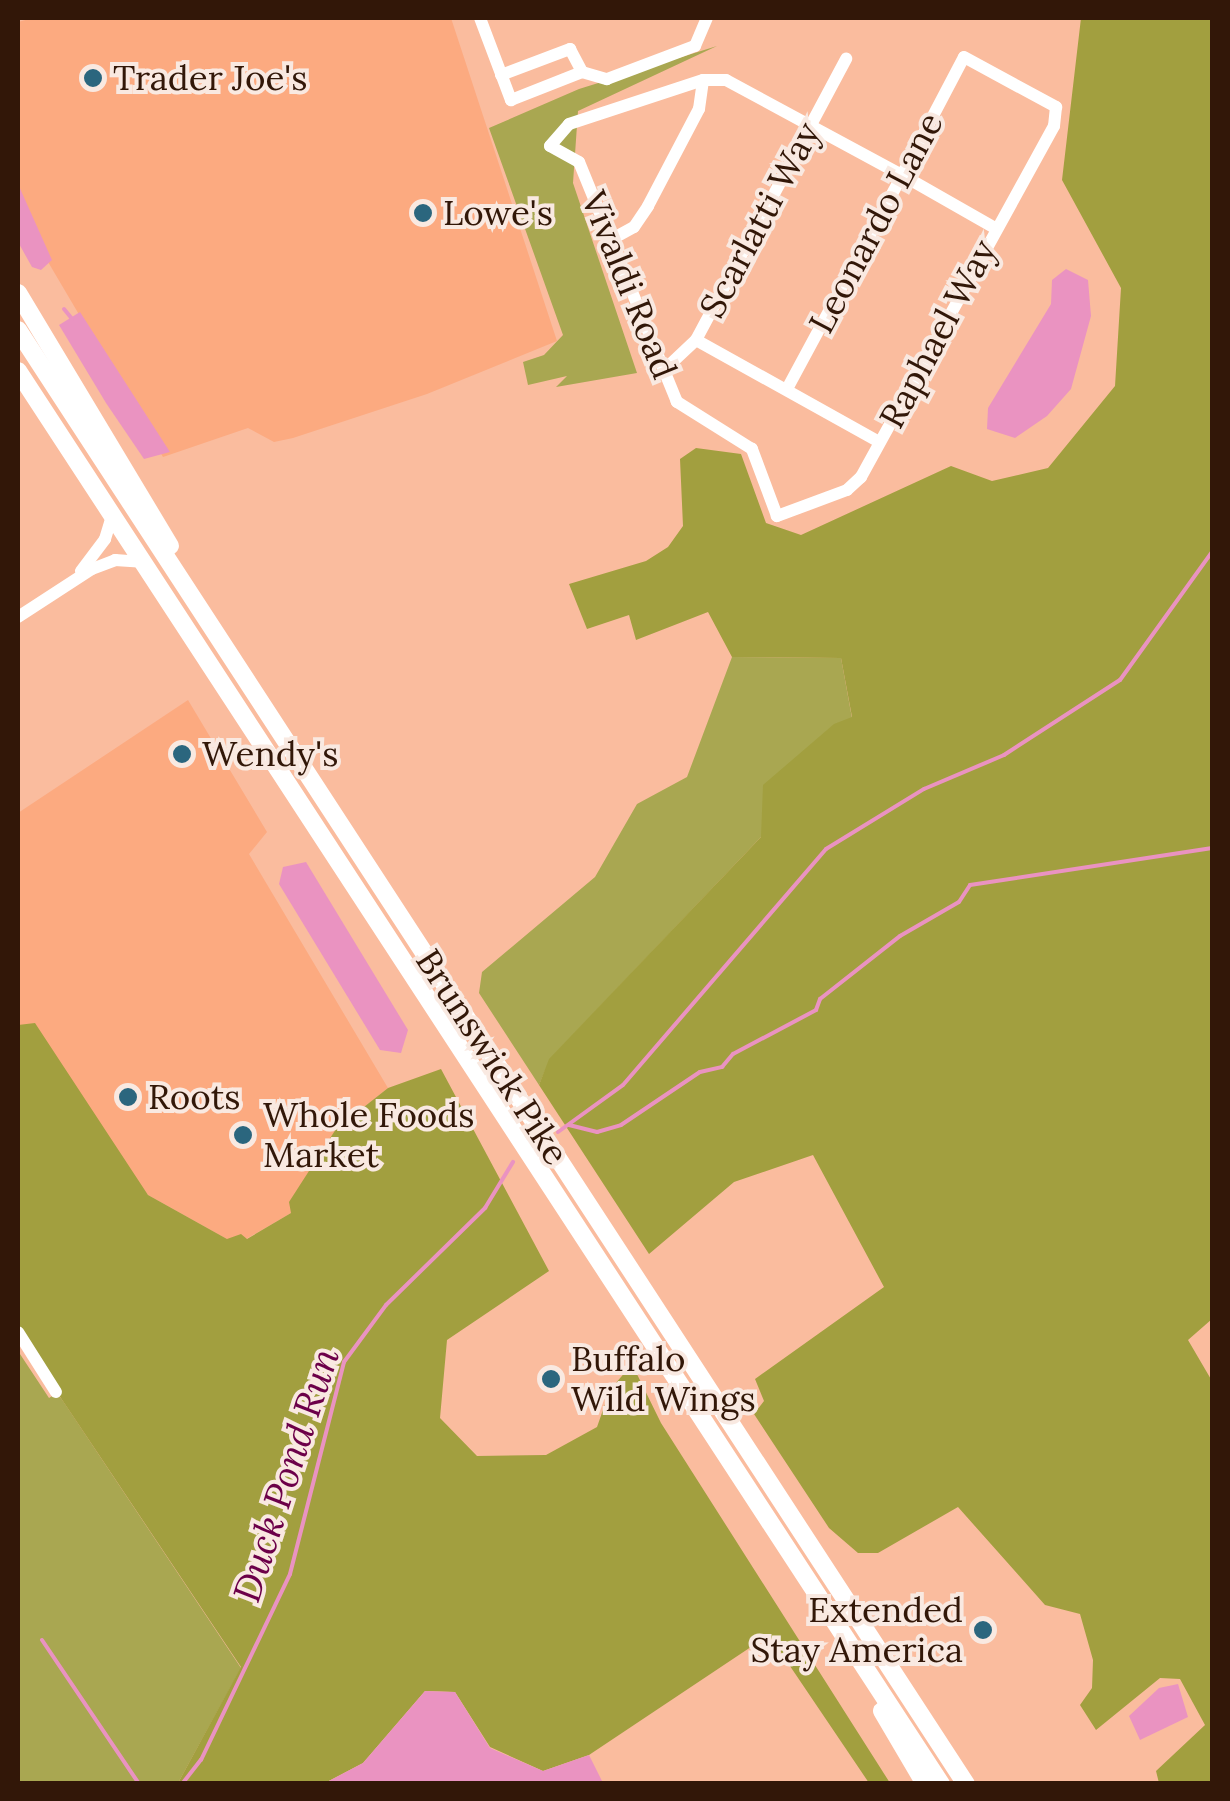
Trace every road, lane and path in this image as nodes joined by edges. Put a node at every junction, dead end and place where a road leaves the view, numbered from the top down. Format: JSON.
{"nodes":[{"id":1,"x":480,"y":18,"type":"edge"},
{"id":2,"x":708,"y":18,"type":"edge"},
{"id":3,"x":964,"y":57,"type":"joint"},
{"id":4,"x":846,"y":59,"type":"dead end"},
{"id":5,"x":582,"y":72,"type":"junction"},
{"id":6,"x":501,"y":75,"type":"junction"},
{"id":7,"x":704,"y":80,"type":"junction"},
{"id":8,"x":810,"y":126,"type":"junction"},
{"id":9,"x":902,"y":175,"type":"junction"},
{"id":10,"x":995,"y":228,"type":"junction"},
{"id":11,"x":612,"y":240,"type":"junction"},
{"id":12,"x":18,"y":292,"type":"edge"},
{"id":13,"x":18,"y":330,"type":"edge"},
{"id":14,"x":696,"y":340,"type":"junction"},
{"id":15,"x":18,"y":371,"type":"edge"},
{"id":16,"x":663,"y":371,"type":"junction"},
{"id":17,"x":786,"y":389,"type":"junction"},
{"id":18,"x":880,"y":442,"type":"junction"},
{"id":19,"x":112,"y":516,"type":"junction"},
{"id":20,"x":777,"y":516,"type":"joint"},
{"id":21,"x":142,"y":562,"type":"junction"},
{"id":22,"x":73,"y":581,"type":"junction"},
{"id":23,"x":202,"y":614,"type":"junction"},
{"id":24,"x":18,"y":618,"type":"edge"},
{"id":25,"x":18,"y":1332,"type":"edge"},
{"id":26,"x":56,"y":1392,"type":"dead end"},
{"id":27,"x":855,"y":1657,"type":"junction"},
{"id":28,"x":925,"y":1784,"type":"edge"},
{"id":29,"x":941,"y":1784,"type":"edge"},
{"id":30,"x":966,"y":1784,"type":"edge"}],
"edges":[{"from":1,"to":6,"type":"street"},
{"from":2,"to":5,"type":"street"},
{"from":3,"to":9,"type":"street","name":"Leonardo Lane"},
{"from":3,"to":10,"type":"street","name":"Raphael Way"},
{"from":4,"to":8,"type":"street","name":"Scarlatti Way"},
{"from":5,"to":6,"type":"street"},
{"from":5,"to":6,"type":"street"},
{"from":7,"to":8,"type":"street"},
{"from":7,"to":11,"type":"street"},
{"from":7,"to":11,"type":"street","name":"Vivaldi Road"},
{"from":8,"to":9,"type":"street"},
{"from":8,"to":14,"type":"street","name":"Scarlatti Way"},
{"from":9,"to":10,"type":"street"},
{"from":9,"to":17,"type":"street","name":"Leonardo Lane"},
{"from":10,"to":18,"type":"street","name":"Raphael Way"},
{"from":11,"to":16,"type":"street","name":"Vivaldi Road"},
{"from":12,"to":23,"type":"highway"},
{"from":13,"to":23,"type":"highway","name":"Brunswick Pike"},
{"from":14,"to":16,"type":"street","name":"Scarlatti Way"},
{"from":14,"to":17,"type":"street"},
{"from":15,"to":19,"type":"highway","name":"Brunswick Pike"},
{"from":16,"to":20,"type":"street","name":"Vivaldi Road"},
{"from":17,"to":18,"type":"street"},
{"from":18,"to":20,"type":"street","name":"Raphael Way"},
{"from":19,"to":21,"type":"highway","name":"Brunswick Pike"},
{"from":19,"to":22,"type":"street"},
{"from":21,"to":22,"type":"street"},
{"from":21,"to":27,"type":"highway","name":"Brunswick Pike"},
{"from":22,"to":24,"type":"street"},
{"from":23,"to":30,"type":"highway","name":"Brunswick Pike"},
{"from":25,"to":26,"type":"street"},
{"from":27,"to":28,"type":"highway"},
{"from":27,"to":29,"type":"highway","name":"Brunswick Pike"}]}
